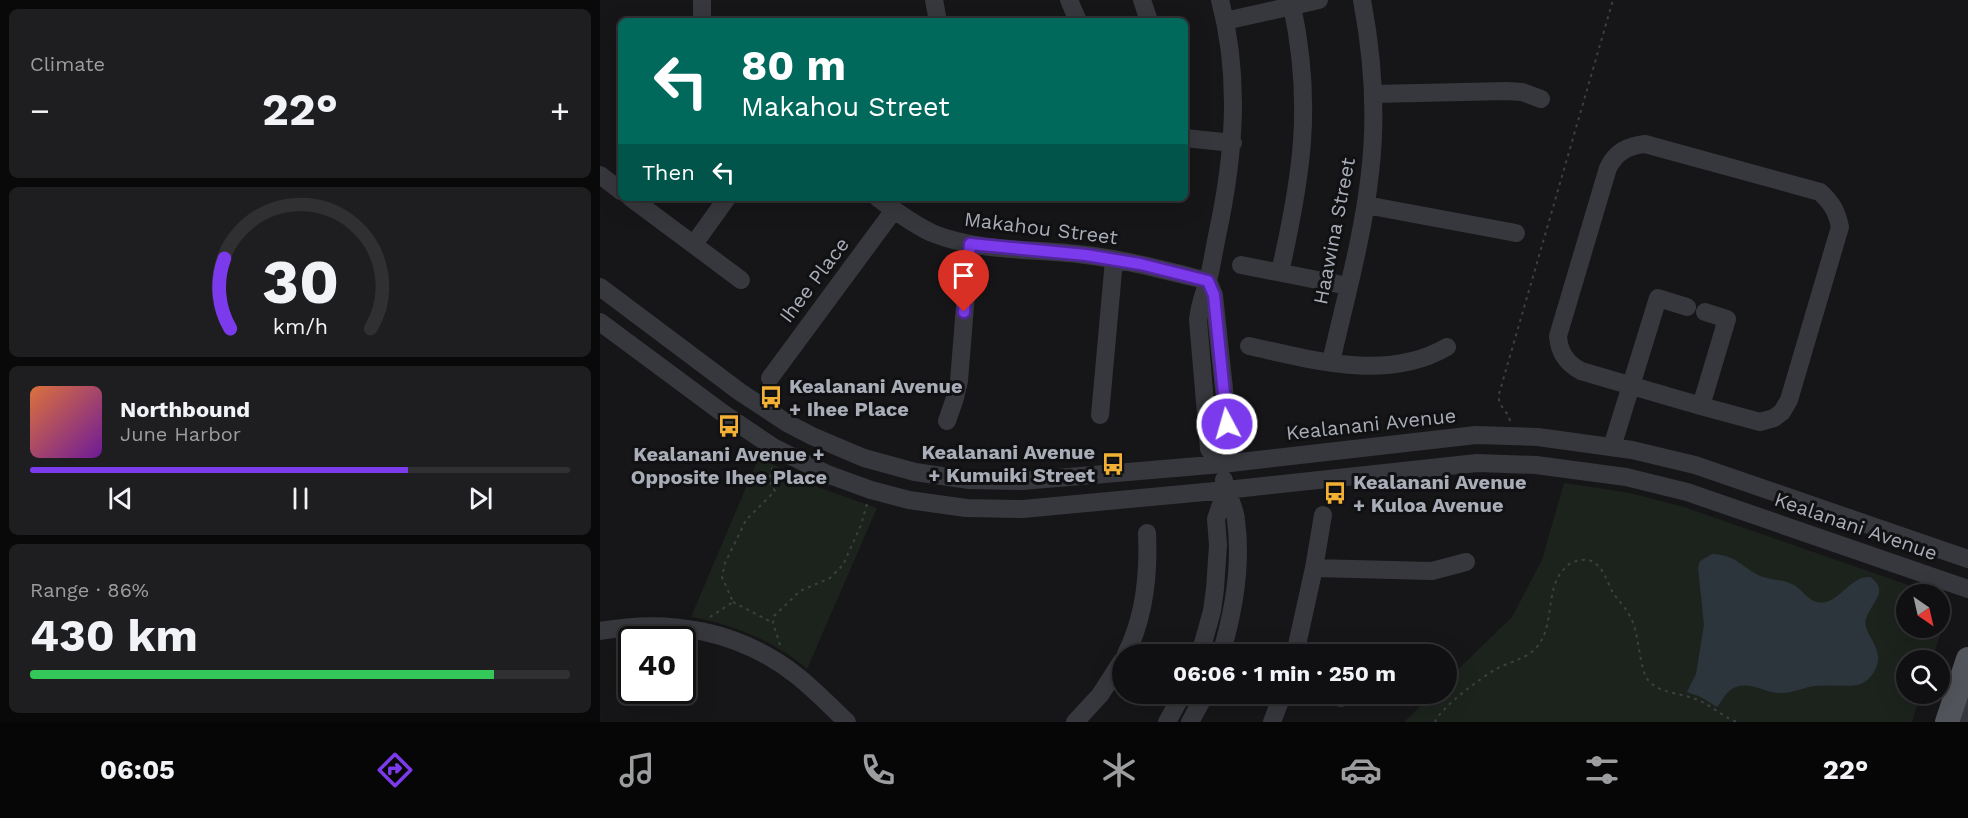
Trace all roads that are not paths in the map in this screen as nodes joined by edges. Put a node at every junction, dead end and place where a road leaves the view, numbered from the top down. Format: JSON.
{"nodes":[{"id":1,"x":702,"y":0,"type":"edge"},
{"id":2,"x":934,"y":0,"type":"edge"},
{"id":3,"x":1069,"y":0,"type":"edge"},
{"id":4,"x":1142,"y":0,"type":"edge"},
{"id":5,"x":1220,"y":0,"type":"edge"},
{"id":6,"x":1319,"y":0,"type":"edge"},
{"id":7,"x":1362,"y":0,"type":"edge"},
{"id":8,"x":1292,"y":6,"type":"junction"},
{"id":9,"x":702,"y":18,"type":"edge"},
{"id":10,"x":937,"y":18,"type":"edge"},
{"id":11,"x":1077,"y":18,"type":"edge"},
{"id":12,"x":1148,"y":18,"type":"edge"},
{"id":13,"x":1225,"y":21,"type":"junction"},
{"id":14,"x":1374,"y":94,"type":"junction"},
{"id":15,"x":1541,"y":99,"type":"dead end"},
{"id":16,"x":1188,"y":138,"type":"edge"},
{"id":17,"x":1233,"y":143,"type":"junction"},
{"id":18,"x":600,"y":175,"type":"edge"},
{"id":19,"x":618,"y":188,"type":"edge"},
{"id":20,"x":635,"y":201,"type":"edge"},
{"id":21,"x":725,"y":201,"type":"edge"},
{"id":22,"x":882,"y":201,"type":"edge"},
{"id":23,"x":1366,"y":205,"type":"junction"},
{"id":24,"x":894,"y":210,"type":"junction"},
{"id":25,"x":1516,"y":233,"type":"dead end"},
{"id":26,"x":694,"y":244,"type":"junction"},
{"id":27,"x":970,"y":244,"type":"junction"},
{"id":28,"x":1114,"y":260,"type":"junction"},
{"id":29,"x":1241,"y":265,"type":"dead end"},
{"id":30,"x":1280,"y":272,"type":"junction"},
{"id":31,"x":741,"y":280,"type":"dead end"},
{"id":32,"x":1208,"y":281,"type":"junction"},
{"id":33,"x":1348,"y":286,"type":"junction"},
{"id":34,"x":600,"y":287,"type":"edge"},
{"id":35,"x":1687,"y":307,"type":"dead end"},
{"id":36,"x":1705,"y":312,"type":"dead end"},
{"id":37,"x":600,"y":322,"type":"edge"},
{"id":38,"x":1249,"y":346,"type":"dead end"},
{"id":39,"x":1448,"y":346,"type":"dead end"},
{"id":40,"x":1331,"y":362,"type":"junction"},
{"id":41,"x":770,"y":378,"type":"dead end"},
{"id":42,"x":1631,"y":387,"type":"junction"},
{"id":43,"x":1701,"y":406,"type":"junction"},
{"id":44,"x":1100,"y":415,"type":"dead end"},
{"id":45,"x":947,"y":421,"type":"dead end"},
{"id":46,"x":1612,"y":447,"type":"junction"},
{"id":47,"x":1222,"y":464,"type":"junction"},
{"id":48,"x":1226,"y":490,"type":"junction"},
{"id":49,"x":1323,"y":515,"type":"dead end"},
{"id":50,"x":1147,"y":533,"type":"dead end"},
{"id":51,"x":1968,"y":559,"type":"edge"},
{"id":52,"x":1466,"y":562,"type":"dead end"},
{"id":53,"x":1314,"y":568,"type":"junction"},
{"id":54,"x":1968,"y":589,"type":"edge"},
{"id":55,"x":600,"y":631,"type":"edge"},
{"id":56,"x":1130,"y":644,"type":"edge"},
{"id":57,"x":1204,"y":644,"type":"edge"},
{"id":58,"x":1224,"y":644,"type":"edge"},
{"id":59,"x":1296,"y":644,"type":"edge"},
{"id":60,"x":1968,"y":659,"type":"edge"},
{"id":61,"x":1112,"y":676,"type":"edge"},
{"id":62,"x":1968,"y":700,"type":"edge"},
{"id":63,"x":1177,"y":704,"type":"edge"},
{"id":64,"x":1200,"y":704,"type":"edge"},
{"id":65,"x":1279,"y":704,"type":"edge"},
{"id":66,"x":847,"y":722,"type":"edge"},
{"id":67,"x":1075,"y":722,"type":"edge"},
{"id":68,"x":1167,"y":722,"type":"edge"},
{"id":69,"x":1190,"y":722,"type":"edge"},
{"id":70,"x":1272,"y":722,"type":"edge"},
{"id":71,"x":1947,"y":722,"type":"edge"},
{"id":72,"x":1961,"y":722,"type":"edge"}],
"edges":[{"from":1,"to":9,"type":"street"},
{"from":2,"to":10,"type":"street"},
{"from":3,"to":11,"type":"street"},
{"from":4,"to":12,"type":"street"},
{"from":5,"to":13,"type":"street"},
{"from":6,"to":8,"type":"street"},
{"from":7,"to":14,"type":"street","name":"Haawina Street"},
{"from":8,"to":13,"type":"street"},
{"from":8,"to":30,"type":"street"},
{"from":13,"to":17,"type":"street"},
{"from":14,"to":15,"type":"street"},
{"from":14,"to":23,"type":"street","name":"Haawina Street"},
{"from":16,"to":17,"type":"street"},
{"from":17,"to":32,"type":"street"},
{"from":18,"to":19,"type":"street"},
{"from":20,"to":26,"type":"street"},
{"from":21,"to":26,"type":"street"},
{"from":22,"to":24,"type":"street","name":"Makahou Street"},
{"from":23,"to":25,"type":"street"},
{"from":23,"to":33,"type":"street","name":"Haawina Street"},
{"from":24,"to":27,"type":"street","name":"Makahou Street"},
{"from":24,"to":41,"type":"street","name":"Ihee Place"},
{"from":26,"to":31,"type":"street"},
{"from":27,"to":28,"type":"street","name":"Makahou Street"},
{"from":27,"to":45,"type":"street"},
{"from":28,"to":32,"type":"street","name":"Makahou Street"},
{"from":28,"to":44,"type":"street"},
{"from":29,"to":30,"type":"street"},
{"from":30,"to":33,"type":"street"},
{"from":32,"to":47,"type":"street"},
{"from":33,"to":40,"type":"street","name":"Haawina Street"},
{"from":34,"to":47,"type":"street","name":"Kealanani Avenue"},
{"from":35,"to":42,"type":"street"},
{"from":36,"to":43,"type":"street"},
{"from":37,"to":48,"type":"street","name":"Kealanani Avenue"},
{"from":38,"to":40,"type":"street"},
{"from":39,"to":40,"type":"street"},
{"from":42,"to":43,"type":"street"},
{"from":42,"to":43,"type":"street"},
{"from":42,"to":46,"type":"street"},
{"from":46,"to":47,"type":"street","name":"Kealanani Avenue"},
{"from":46,"to":51,"type":"street","name":"Kealanani Avenue"},
{"from":47,"to":48,"type":"street"},
{"from":48,"to":54,"type":"street","name":"Kealanani Avenue"},
{"from":48,"to":57,"type":"street"},
{"from":48,"to":58,"type":"street"},
{"from":49,"to":53,"type":"street"},
{"from":50,"to":56,"type":"street"},
{"from":52,"to":53,"type":"street"},
{"from":53,"to":59,"type":"street"},
{"from":55,"to":66,"type":"street"},
{"from":60,"to":71,"type":"main road"},
{"from":61,"to":67,"type":"street"},
{"from":62,"to":72,"type":"street"},
{"from":63,"to":68,"type":"street"},
{"from":64,"to":69,"type":"street"},
{"from":65,"to":70,"type":"street"}]}
